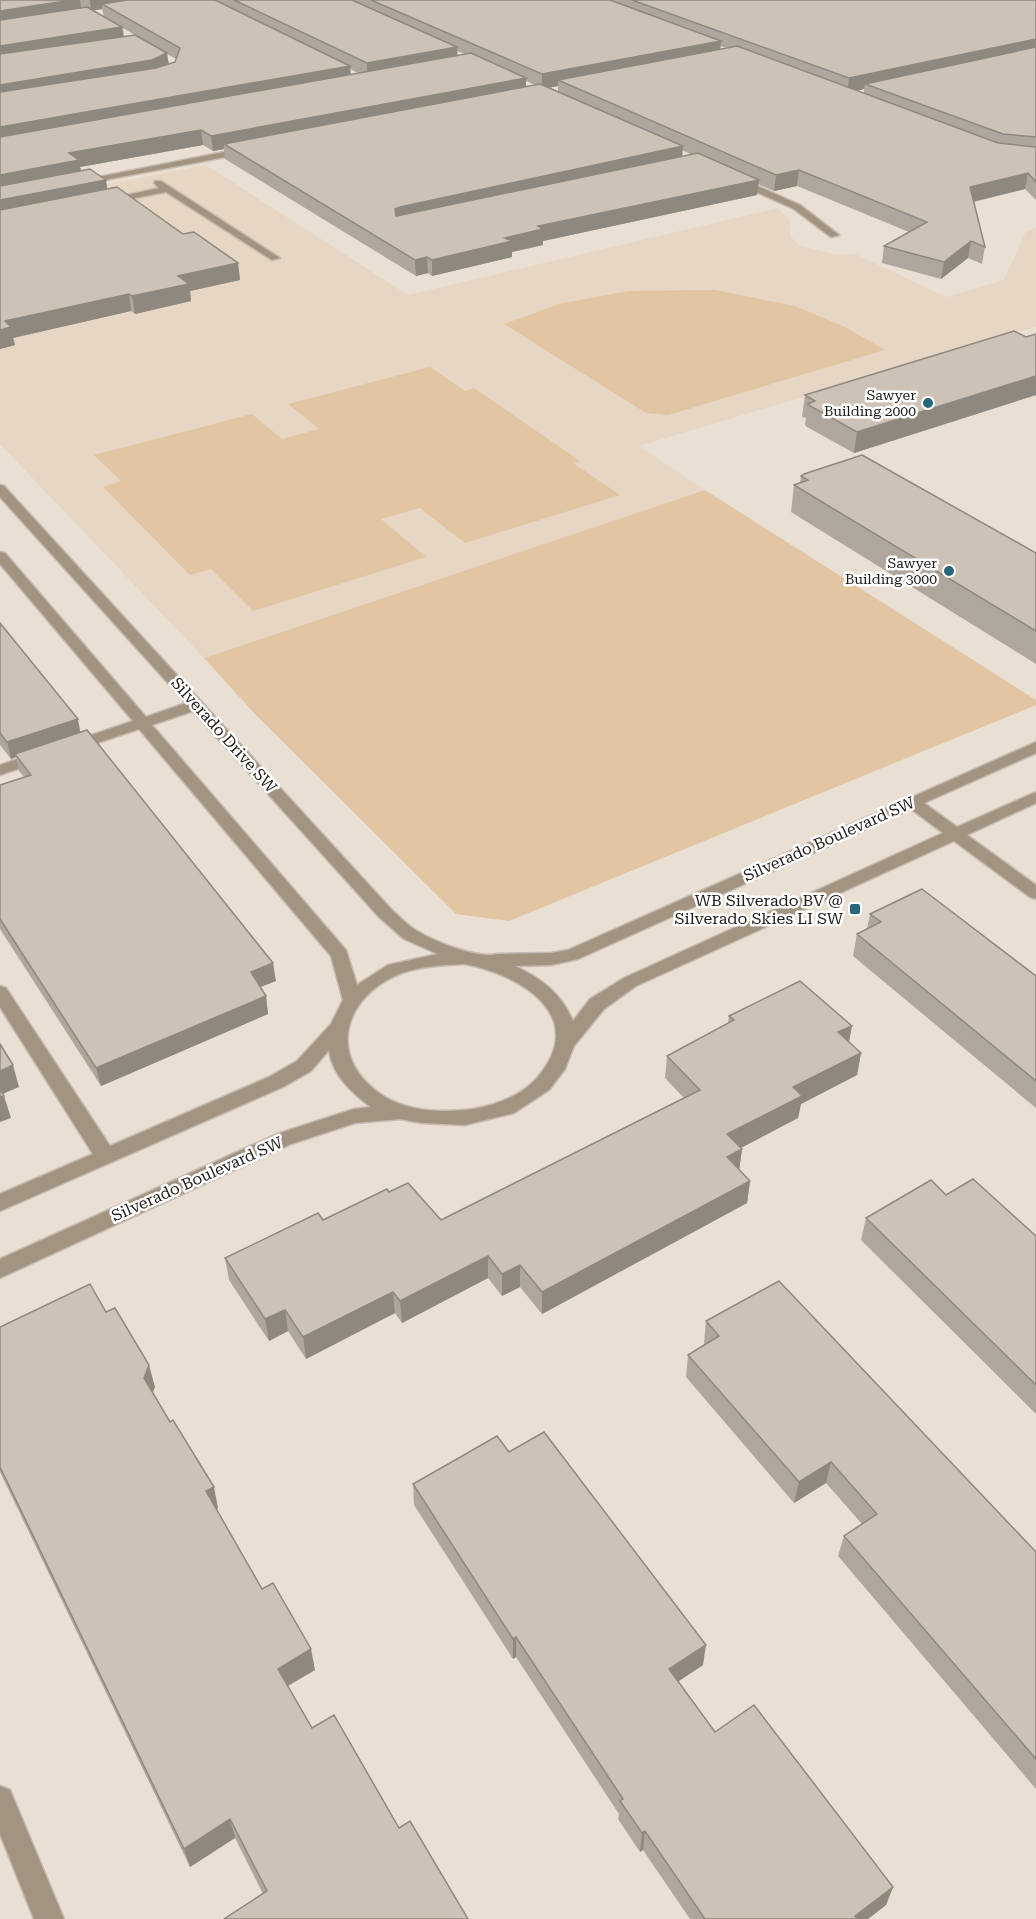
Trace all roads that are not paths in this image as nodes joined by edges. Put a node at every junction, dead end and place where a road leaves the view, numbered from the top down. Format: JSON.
{"nodes":[{"id":1,"x":255,"y":148,"type":"edge"},
{"id":2,"x":140,"y":171,"type":"junction"},
{"id":3,"x":728,"y":176,"type":"edge"},
{"id":4,"x":70,"y":184,"type":"edge"},
{"id":5,"x":167,"y":189,"type":"junction"},
{"id":6,"x":89,"y":204,"type":"edge"},
{"id":7,"x":834,"y":235,"type":"dead end"},
{"id":8,"x":275,"y":258,"type":"dead end"},
{"id":9,"x":0,"y":489,"type":"edge"},
{"id":10,"x":0,"y":556,"type":"edge"},
{"id":11,"x":196,"y":705,"type":"junction"},
{"id":12,"x":142,"y":723,"type":"junction"},
{"id":13,"x":1036,"y":747,"type":"edge"},
{"id":14,"x":0,"y":770,"type":"edge"},
{"id":15,"x":1036,"y":797,"type":"edge"},
{"id":16,"x":912,"y":802,"type":"junction"},
{"id":17,"x":956,"y":834,"type":"junction"},
{"id":18,"x":1036,"y":893,"type":"edge"},
{"id":19,"x":465,"y":958,"type":"junction"},
{"id":20,"x":483,"y":961,"type":"junction"},
{"id":21,"x":0,"y":992,"type":"edge"},
{"id":22,"x":352,"y":999,"type":"junction"},
{"id":23,"x":337,"y":1029,"type":"junction"},
{"id":24,"x":564,"y":1045,"type":"junction"},
{"id":25,"x":401,"y":1112,"type":"junction"},
{"id":26,"x":106,"y":1156,"type":"junction"},
{"id":27,"x":0,"y":1203,"type":"edge"},
{"id":28,"x":0,"y":1269,"type":"edge"},
{"id":29,"x":0,"y":1800,"type":"edge"},
{"id":30,"x":49,"y":1919,"type":"edge"}],
"edges":[{"from":1,"to":2,"type":"street"},
{"from":2,"to":4,"type":"street"},
{"from":2,"to":5,"type":"street"},
{"from":3,"to":7,"type":"street"},
{"from":5,"to":6,"type":"street"},
{"from":5,"to":8,"type":"street"},
{"from":9,"to":11,"type":"street","name":"Silverado Drive SW"},
{"from":10,"to":12,"type":"street"},
{"from":11,"to":12,"type":"street"},
{"from":11,"to":19,"type":"street","name":"Silverado Drive SW"},
{"from":12,"to":14,"type":"street"},
{"from":12,"to":22,"type":"street"},
{"from":13,"to":16,"type":"street","name":"Silverado Boulevard SW"},
{"from":15,"to":17,"type":"street"},
{"from":16,"to":17,"type":"street"},
{"from":16,"to":20,"type":"street","name":"Silverado Boulevard SW"},
{"from":17,"to":18,"type":"street"},
{"from":17,"to":24,"type":"street"},
{"from":19,"to":20,"type":"street"},
{"from":19,"to":22,"type":"street"},
{"from":20,"to":24,"type":"street"},
{"from":21,"to":26,"type":"street"},
{"from":22,"to":23,"type":"street"},
{"from":23,"to":25,"type":"street"},
{"from":23,"to":26,"type":"street"},
{"from":24,"to":25,"type":"street"},
{"from":25,"to":28,"type":"street","name":"Silverado Boulevard SW"},
{"from":26,"to":27,"type":"street"},
{"from":29,"to":30,"type":"street"}]}
